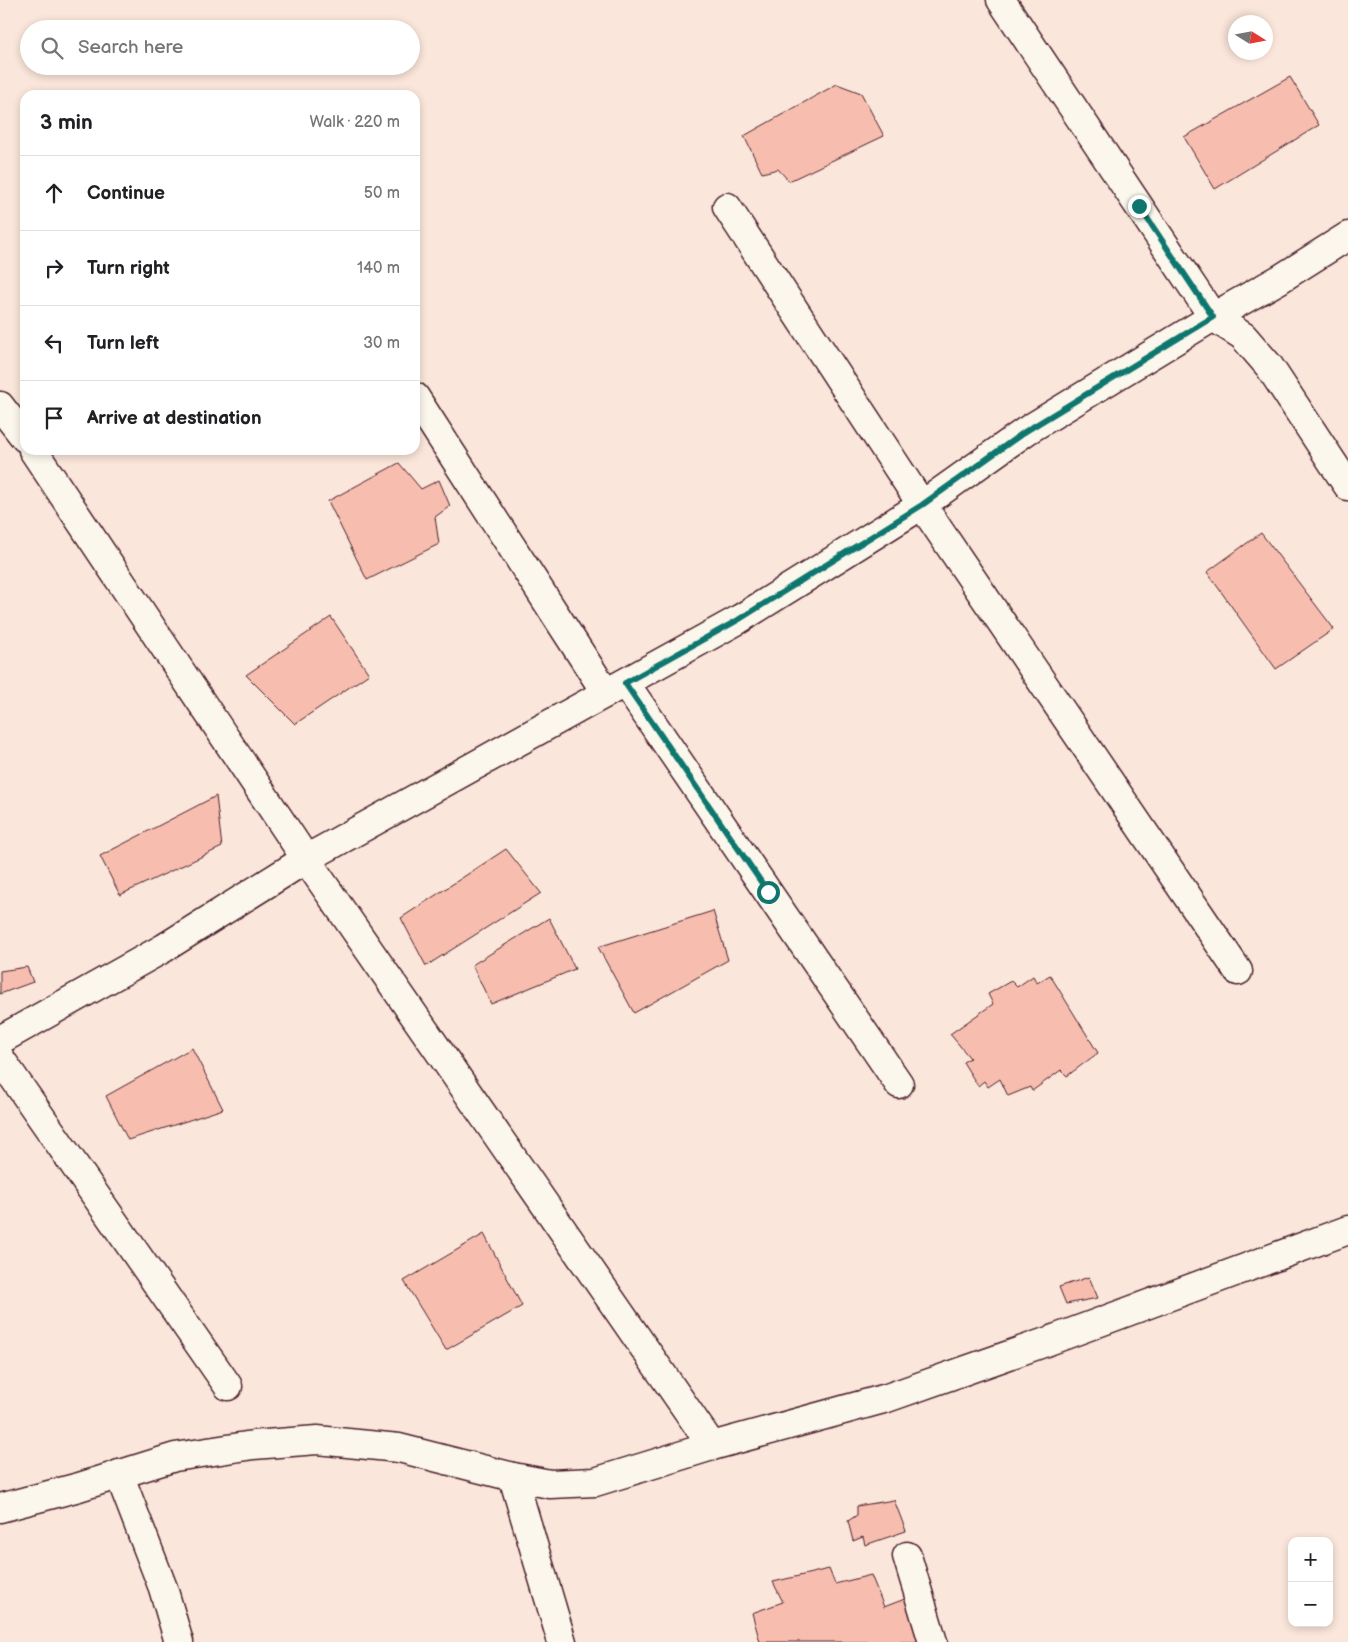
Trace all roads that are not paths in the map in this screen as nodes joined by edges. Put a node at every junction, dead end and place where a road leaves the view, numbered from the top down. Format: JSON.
{"nodes":[{"id":1,"x":1001,"y":0,"type":"edge"},
{"id":2,"x":727,"y":207,"type":"dead end"},
{"id":3,"x":1348,"y":236,"type":"edge"},
{"id":4,"x":1213,"y":317,"type":"junction"},
{"id":5,"x":420,"y":404,"type":"edge"},
{"id":6,"x":0,"y":406,"type":"edge"},
{"id":7,"x":20,"y":432,"type":"edge"},
{"id":8,"x":36,"y":455,"type":"edge"},
{"id":9,"x":1348,"y":486,"type":"edge"},
{"id":10,"x":922,"y":505,"type":"junction"},
{"id":11,"x":616,"y":688,"type":"junction"},
{"id":12,"x":306,"y":859,"type":"junction"},
{"id":13,"x":1238,"y":971,"type":"dead end"},
{"id":14,"x":0,"y":1040,"type":"edge"},
{"id":15,"x":0,"y":1058,"type":"edge"},
{"id":16,"x":899,"y":1084,"type":"dead end"},
{"id":17,"x":1348,"y":1230,"type":"edge"},
{"id":18,"x":228,"y":1386,"type":"dead end"},
{"id":19,"x":712,"y":1446,"type":"junction"},
{"id":20,"x":118,"y":1474,"type":"junction"},
{"id":21,"x":513,"y":1477,"type":"junction"},
{"id":22,"x":0,"y":1508,"type":"edge"},
{"id":23,"x":907,"y":1556,"type":"dead end"},
{"id":24,"x":179,"y":1642,"type":"edge"},
{"id":25,"x":562,"y":1642,"type":"edge"},
{"id":26,"x":933,"y":1642,"type":"edge"}],
"edges":[{"from":1,"to":4,"type":"street"},
{"from":2,"to":10,"type":"street"},
{"from":3,"to":4,"type":"street"},
{"from":4,"to":9,"type":"street"},
{"from":4,"to":10,"type":"street"},
{"from":5,"to":11,"type":"street"},
{"from":6,"to":7,"type":"street"},
{"from":8,"to":12,"type":"street"},
{"from":10,"to":11,"type":"street"},
{"from":10,"to":13,"type":"street"},
{"from":11,"to":12,"type":"street"},
{"from":11,"to":16,"type":"street"},
{"from":12,"to":14,"type":"street"},
{"from":12,"to":19,"type":"street"},
{"from":15,"to":18,"type":"street"},
{"from":17,"to":19,"type":"street"},
{"from":19,"to":21,"type":"street"},
{"from":20,"to":21,"type":"street"},
{"from":20,"to":22,"type":"street"},
{"from":20,"to":24,"type":"street"},
{"from":21,"to":25,"type":"street"},
{"from":23,"to":26,"type":"street"}]}
